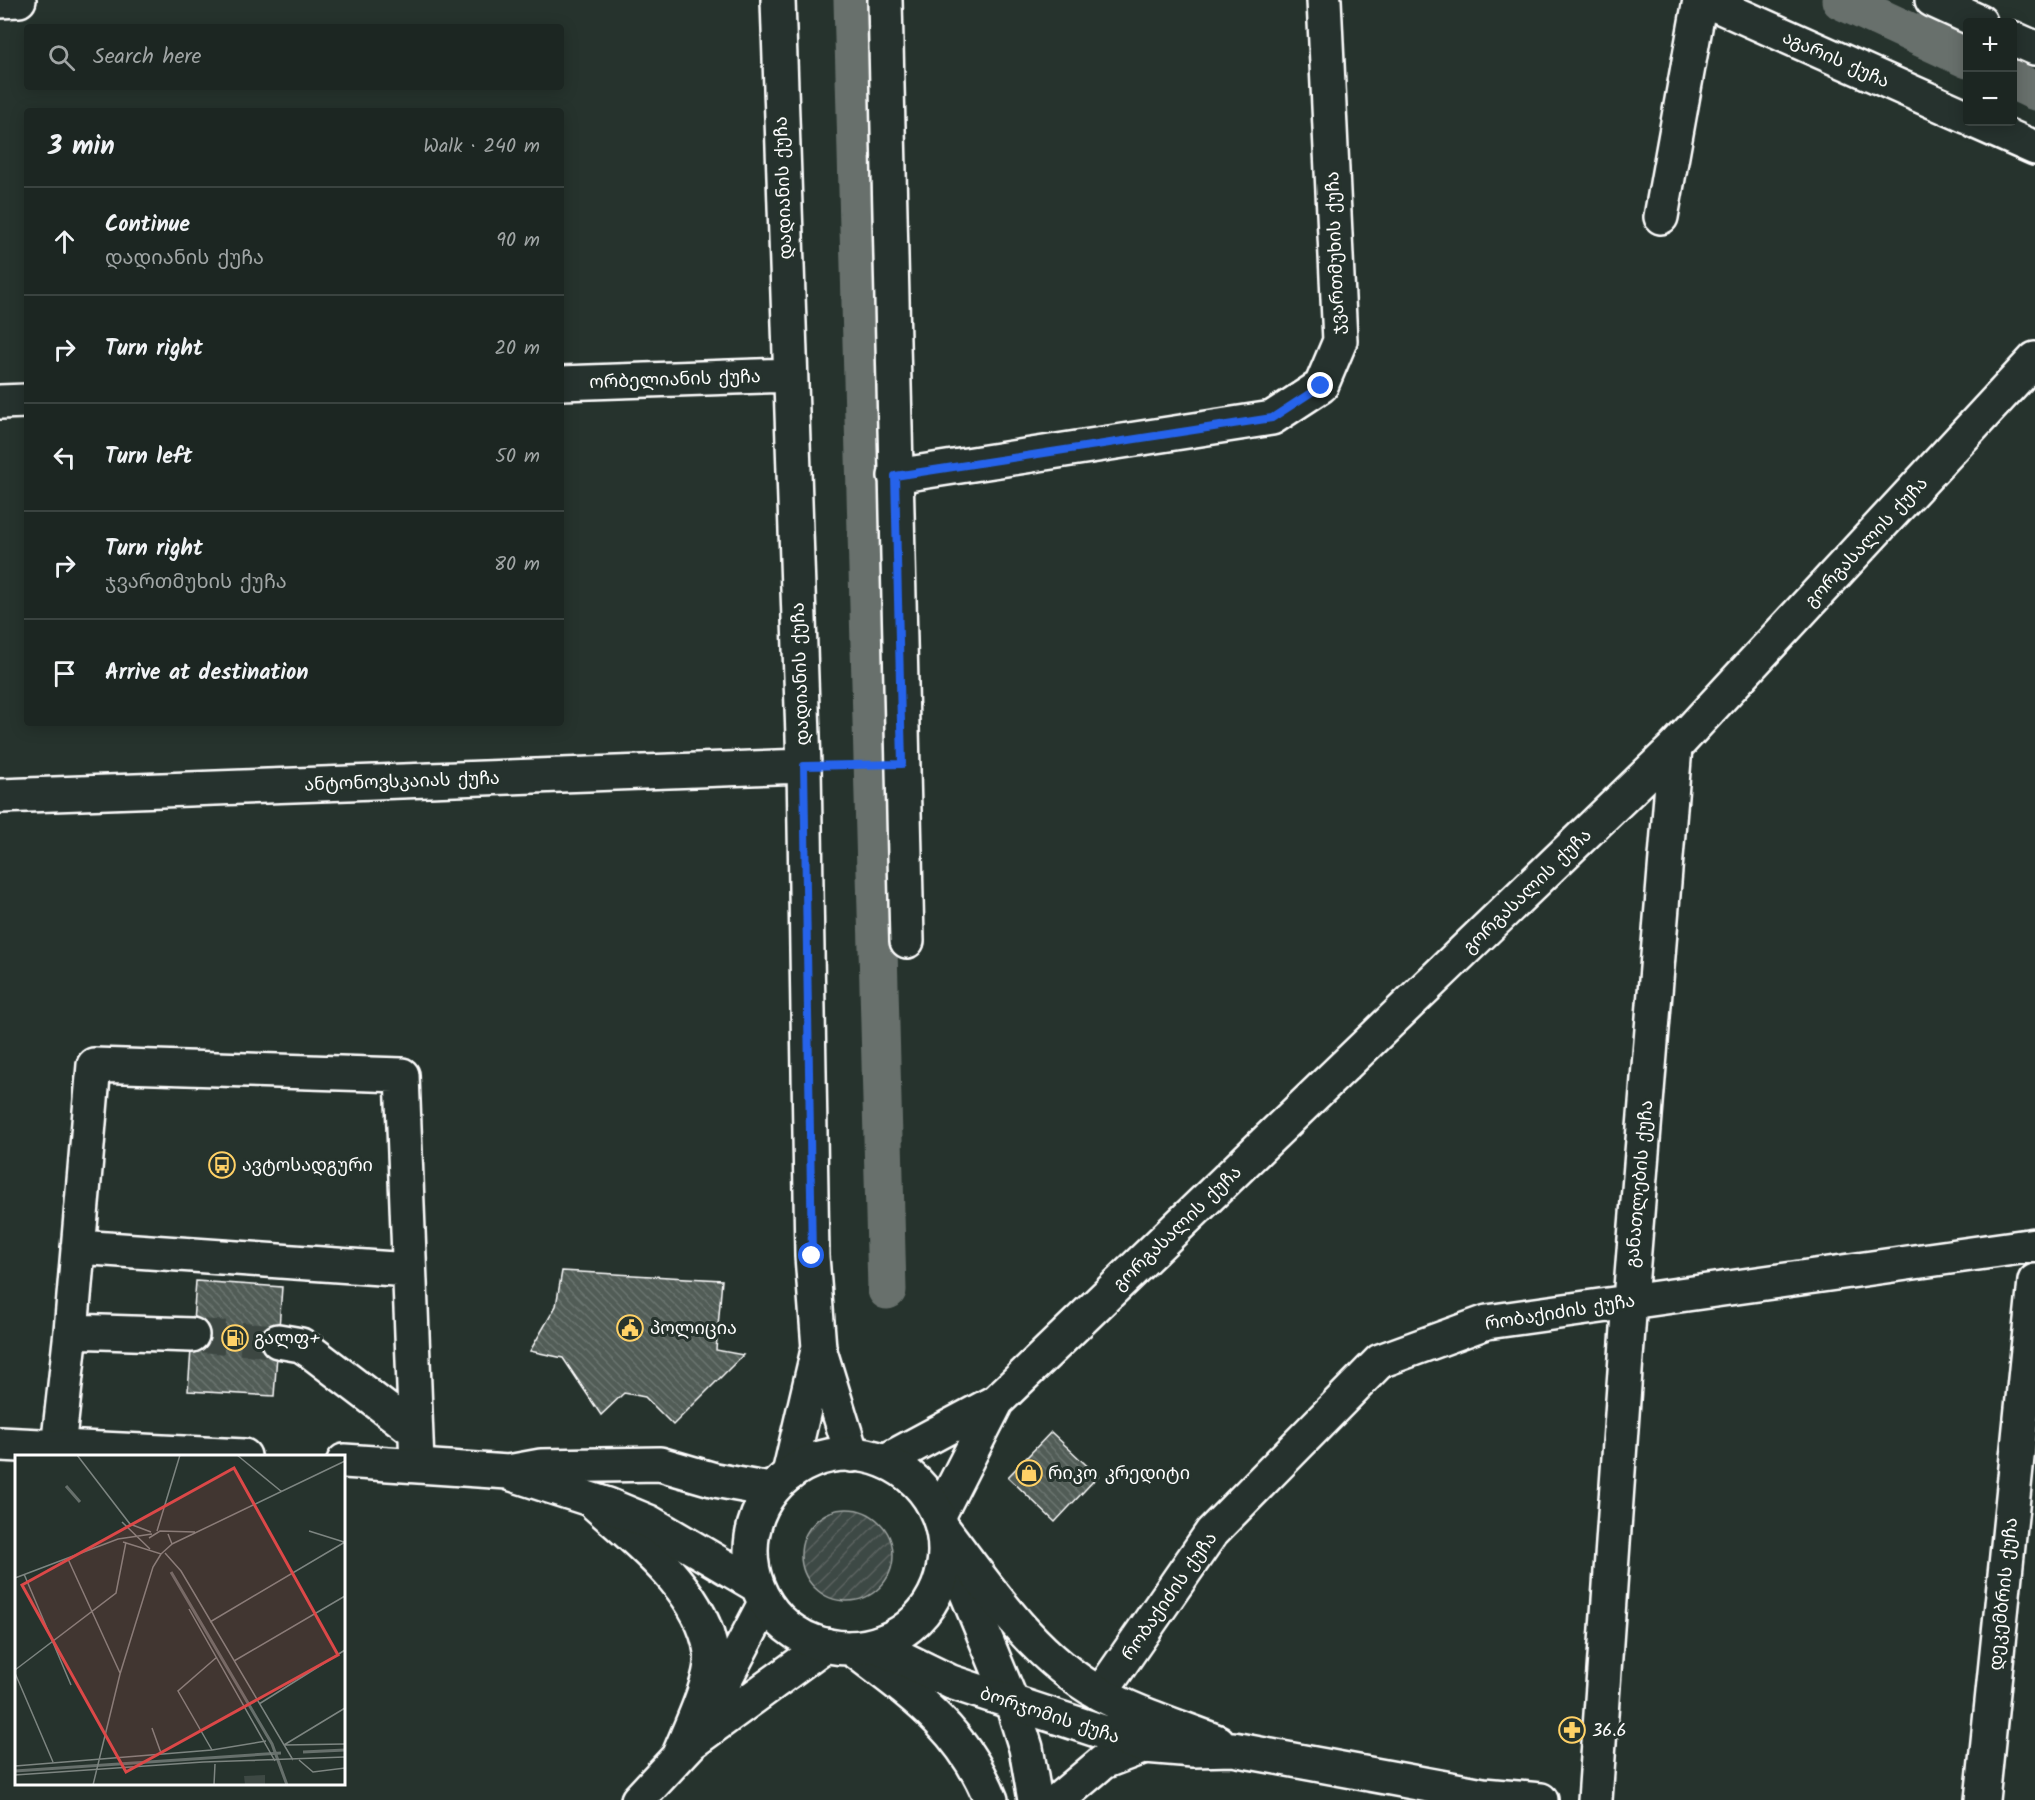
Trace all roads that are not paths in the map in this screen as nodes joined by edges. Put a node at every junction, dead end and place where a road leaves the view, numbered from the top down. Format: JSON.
{"nodes":[{"id":1,"x":19,"y":0,"type":"edge"},
{"id":2,"x":778,"y":0,"type":"edge"},
{"id":3,"x":885,"y":0,"type":"edge"},
{"id":4,"x":1324,"y":0,"type":"edge"},
{"id":5,"x":1700,"y":0,"type":"edge"},
{"id":6,"x":1705,"y":0,"type":"edge"},
{"id":7,"x":1932,"y":0,"type":"edge"},
{"id":8,"x":0,"y":1,"type":"edge"},
{"id":9,"x":1971,"y":18,"type":"edge"},
{"id":10,"x":2017,"y":40,"type":"edge"},
{"id":11,"x":2035,"y":48,"type":"edge"},
{"id":12,"x":1963,"y":115,"type":"edge"},
{"id":13,"x":1985,"y":126,"type":"edge"},
{"id":14,"x":2035,"y":148,"type":"edge"},
{"id":15,"x":1661,"y":217,"type":"dead end"},
{"id":16,"x":2035,"y":359,"type":"edge"},
{"id":17,"x":789,"y":375,"type":"junction"},
{"id":18,"x":564,"y":383,"type":"edge"},
{"id":19,"x":24,"y":401,"type":"edge"},
{"id":20,"x":0,"y":402,"type":"edge"},
{"id":21,"x":895,"y":476,"type":"junction"},
{"id":22,"x":1676,"y":747,"type":"junction"},
{"id":23,"x":804,"y":766,"type":"junction"},
{"id":24,"x":0,"y":796,"type":"edge"},
{"id":25,"x":907,"y":941,"type":"dead end"},
{"id":26,"x":2035,"y":1245,"type":"edge"},
{"id":27,"x":78,"y":1247,"type":"junction"},
{"id":28,"x":409,"y":1270,"type":"junction"},
{"id":29,"x":2035,"y":1281,"type":"edge"},
{"id":30,"x":1630,"y":1300,"type":"junction"},
{"id":31,"x":71,"y":1331,"type":"junction"},
{"id":32,"x":192,"y":1335,"type":"tunnel mouth"},
{"id":33,"x":278,"y":1341,"type":"tunnel mouth"},
{"id":34,"x":819,"y":1348,"type":"junction"},
{"id":35,"x":997,"y":1401,"type":"junction"},
{"id":36,"x":415,"y":1431,"type":"junction"},
{"id":37,"x":0,"y":1444,"type":"edge"},
{"id":38,"x":58,"y":1448,"type":"junction"},
{"id":39,"x":221,"y":1455,"type":"edge"},
{"id":40,"x":852,"y":1455,"type":"junction"},
{"id":41,"x":345,"y":1461,"type":"edge"},
{"id":42,"x":885,"y":1461,"type":"junction"},
{"id":43,"x":417,"y":1464,"type":"junction"},
{"id":44,"x":507,"y":1472,"type":"junction"},
{"id":45,"x":779,"y":1482,"type":"junction"},
{"id":46,"x":591,"y":1500,"type":"junction"},
{"id":47,"x":942,"y":1527,"type":"junction"},
{"id":48,"x":761,"y":1594,"type":"junction"},
{"id":49,"x":850,"y":1646,"type":"junction"},
{"id":50,"x":1100,"y":1694,"type":"junction"},
{"id":51,"x":1012,"y":1703,"type":"junction"},
{"id":52,"x":1145,"y":1746,"type":"junction"},
{"id":53,"x":1233,"y":1749,"type":"junction"},
{"id":54,"x":685,"y":1750,"type":"junction"},
{"id":55,"x":638,"y":1800,"type":"edge"},
{"id":56,"x":992,"y":1800,"type":"edge"},
{"id":57,"x":1035,"y":1800,"type":"edge"},
{"id":58,"x":1058,"y":1800,"type":"edge"},
{"id":59,"x":1541,"y":1800,"type":"edge"},
{"id":60,"x":1595,"y":1800,"type":"edge"},
{"id":61,"x":1982,"y":1800,"type":"edge"}],
"edges":[{"from":1,"to":8,"type":"main road"},
{"from":2,"to":17,"type":"main road","name":"დადიანის ქუჩა"},
{"from":3,"to":21,"type":"main road"},
{"from":4,"to":21,"type":"main road","name":"ჯვართმუხის ქუჩა"},
{"from":5,"to":15,"type":"main road"},
{"from":6,"to":12,"type":"main road","name":"აგარის ქუჩა"},
{"from":7,"to":9,"type":"main road"},
{"from":10,"to":11,"type":"main road"},
{"from":13,"to":14,"type":"main road"},
{"from":16,"to":22,"type":"main road","name":"გორგასალის ქუჩა"},
{"from":17,"to":18,"type":"main road","name":"ორბელიანის ქუჩა"},
{"from":17,"to":23,"type":"main road","name":"დადიანის ქუჩა"},
{"from":19,"to":20,"type":"main road"},
{"from":21,"to":25,"type":"main road"},
{"from":22,"to":30,"type":"main road","name":"განათლების ქუჩა"},
{"from":22,"to":35,"type":"main road","name":"გორგასალის ქუჩა"},
{"from":23,"to":24,"type":"main road","name":"ანტონოვსკაიას ქუჩა"},
{"from":23,"to":34,"type":"main road","name":"დადიანის ქუჩა"},
{"from":26,"to":30,"type":"main road","name":"რობაქიძის ქუჩა"},
{"from":27,"to":28,"type":"main road"},
{"from":27,"to":28,"type":"main road"},
{"from":27,"to":31,"type":"main road"},
{"from":28,"to":36,"type":"main road"},
{"from":29,"to":61,"type":"main road","name":"დეკემბრის ქუჩა"},
{"from":30,"to":50,"type":"main road","name":"რობაქიძის ქუჩა"},
{"from":30,"to":60,"type":"main road","name":"განათლების ქუჩა"},
{"from":31,"to":32,"type":"main road"},
{"from":31,"to":38,"type":"main road"},
{"from":33,"to":36,"type":"main road"},
{"from":34,"to":40,"type":"main road","name":"დადიანის ქუჩა"},
{"from":34,"to":45,"type":"main road","name":"დადიანის ქუჩა"},
{"from":35,"to":42,"type":"main road","name":"გორგასალის ქუჩა"},
{"from":35,"to":47,"type":"main road","name":"გორგასალის ქუჩა"},
{"from":36,"to":43,"type":"main road"},
{"from":37,"to":38,"type":"main road"},
{"from":38,"to":39,"type":"main road"},
{"from":40,"to":42,"type":"main road"},
{"from":40,"to":45,"type":"main road"},
{"from":41,"to":43,"type":"main road"},
{"from":42,"to":47,"type":"main road"},
{"from":43,"to":44,"type":"main road"},
{"from":44,"to":45,"type":"main road"},
{"from":44,"to":46,"type":"main road"},
{"from":45,"to":48,"type":"main road"},
{"from":46,"to":48,"type":"main road"},
{"from":46,"to":54,"type":"main road"},
{"from":47,"to":49,"type":"main road"},
{"from":47,"to":50,"type":"main road","name":"ბორჯომის ქუჩა"},
{"from":47,"to":51,"type":"main road"},
{"from":48,"to":49,"type":"main road"},
{"from":48,"to":54,"type":"main road"},
{"from":49,"to":51,"type":"main road","name":"ბორჯომის ქუჩა"},
{"from":49,"to":54,"type":"main road"},
{"from":49,"to":56,"type":"main road"},
{"from":50,"to":53,"type":"main road","name":"ბორჯომის ქუჩა"},
{"from":51,"to":52,"type":"main road","name":"ბორჯომის ქუჩა"},
{"from":51,"to":57,"type":"main road"},
{"from":52,"to":53,"type":"main road","name":"ბორჯომის ქუჩა"},
{"from":52,"to":58,"type":"main road"},
{"from":53,"to":59,"type":"main road","name":"ბორჯომის ქუჩა"},
{"from":54,"to":55,"type":"main road"}]}
